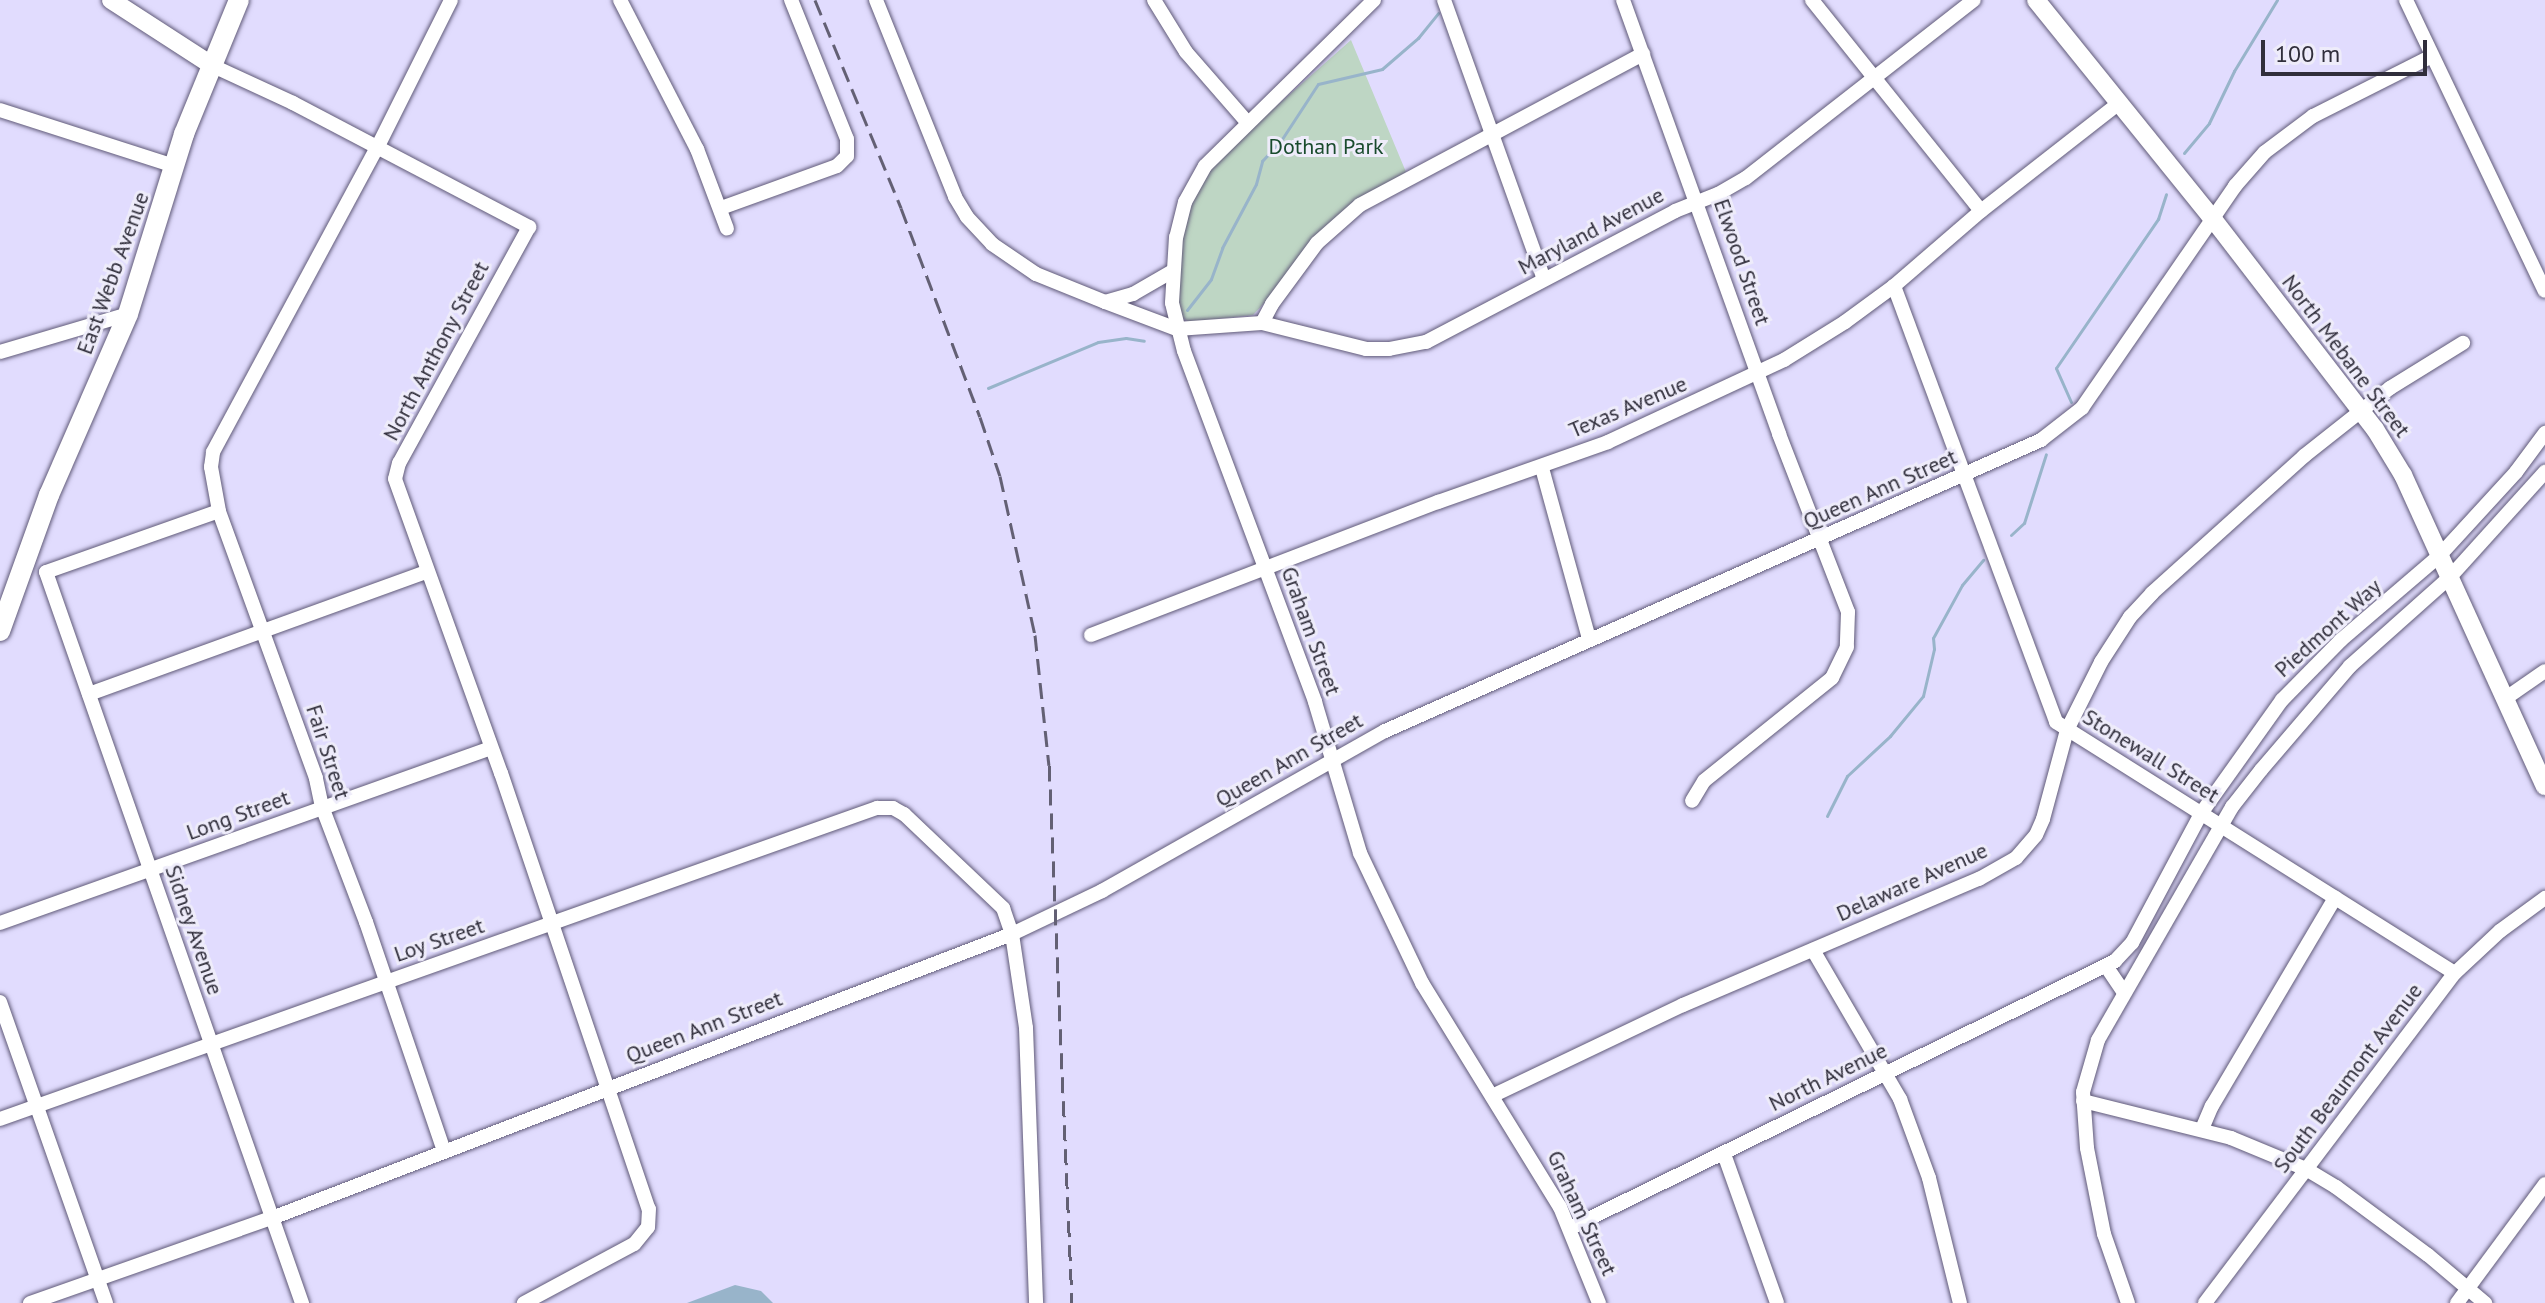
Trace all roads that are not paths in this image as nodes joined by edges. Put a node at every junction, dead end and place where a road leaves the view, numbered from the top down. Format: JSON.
{"nodes":[{"id":1,"x":111,"y":0,"type":"edge"},
{"id":2,"x":239,"y":0,"type":"edge"},
{"id":3,"x":451,"y":0,"type":"edge"},
{"id":4,"x":620,"y":0,"type":"edge"},
{"id":5,"x":791,"y":0,"type":"edge"},
{"id":6,"x":876,"y":0,"type":"edge"},
{"id":7,"x":1154,"y":0,"type":"edge"},
{"id":8,"x":1374,"y":0,"type":"edge"},
{"id":9,"x":1444,"y":0,"type":"edge"},
{"id":10,"x":1623,"y":0,"type":"edge"},
{"id":11,"x":1812,"y":0,"type":"edge"},
{"id":12,"x":1974,"y":0,"type":"edge"},
{"id":13,"x":2036,"y":0,"type":"edge"},
{"id":14,"x":2406,"y":0,"type":"edge"},
{"id":15,"x":1643,"y":54,"type":"junction"},
{"id":16,"x":2432,"y":56,"type":"junction"},
{"id":17,"x":213,"y":66,"type":"junction"},
{"id":18,"x":1877,"y":78,"type":"junction"},
{"id":19,"x":2118,"y":104,"type":"junction"},
{"id":20,"x":0,"y":110,"type":"edge"},
{"id":21,"x":1247,"y":122,"type":"junction"},
{"id":22,"x":1491,"y":133,"type":"junction"},
{"id":23,"x":377,"y":148,"type":"junction"},
{"id":24,"x":174,"y":166,"type":"junction"},
{"id":25,"x":1697,"y":203,"type":"junction"},
{"id":26,"x":721,"y":208,"type":"junction"},
{"id":27,"x":1981,"y":211,"type":"junction"},
{"id":28,"x":2213,"y":219,"type":"junction"},
{"id":29,"x":727,"y":229,"type":"dead end"},
{"id":30,"x":1171,"y":272,"type":"junction"},
{"id":31,"x":1544,"y":279,"type":"junction"},
{"id":32,"x":1894,"y":286,"type":"junction"},
{"id":33,"x":2545,"y":291,"type":"edge"},
{"id":34,"x":1105,"y":302,"type":"junction"},
{"id":35,"x":128,"y":314,"type":"junction"},
{"id":36,"x":1262,"y":323,"type":"junction"},
{"id":37,"x":1177,"y":329,"type":"junction"},
{"id":38,"x":2463,"y":343,"type":"dead end"},
{"id":39,"x":0,"y":352,"type":"edge"},
{"id":40,"x":1758,"y":372,"type":"junction"},
{"id":41,"x":2361,"y":409,"type":"junction"},
{"id":42,"x":2545,"y":433,"type":"edge"},
{"id":43,"x":1542,"y":468,"type":"junction"},
{"id":44,"x":2545,"y":472,"type":"edge"},
{"id":45,"x":1967,"y":475,"type":"junction"},
{"id":46,"x":219,"y":511,"type":"junction"},
{"id":47,"x":1819,"y":539,"type":"junction"},
{"id":48,"x":2440,"y":555,"type":"junction"},
{"id":49,"x":24,"y":559,"type":"junction"},
{"id":50,"x":1265,"y":568,"type":"junction"},
{"id":51,"x":46,"y":572,"type":"junction"},
{"id":52,"x":426,"y":572,"type":"junction"},
{"id":53,"x":2450,"y":577,"type":"junction"},
{"id":54,"x":0,"y":631,"type":"edge"},
{"id":55,"x":263,"y":631,"type":"junction"},
{"id":56,"x":1091,"y":635,"type":"dead end"},
{"id":57,"x":1589,"y":639,"type":"junction"},
{"id":58,"x":2545,"y":671,"type":"edge"},
{"id":59,"x":89,"y":694,"type":"junction"},
{"id":60,"x":2506,"y":698,"type":"junction"},
{"id":61,"x":2067,"y":730,"type":"junction"},
{"id":62,"x":491,"y":748,"type":"junction"},
{"id":63,"x":1330,"y":761,"type":"junction"},
{"id":64,"x":2545,"y":786,"type":"edge"},
{"id":65,"x":1692,"y":801,"type":"dead end"},
{"id":66,"x":322,"y":807,"type":"junction"},
{"id":67,"x":2202,"y":812,"type":"junction"},
{"id":68,"x":2222,"y":826,"type":"junction"},
{"id":69,"x":150,"y":871,"type":"junction"},
{"id":70,"x":2335,"y":898,"type":"junction"},
{"id":71,"x":2545,"y":898,"type":"edge"},
{"id":72,"x":0,"y":923,"type":"edge"},
{"id":73,"x":553,"y":924,"type":"junction"},
{"id":74,"x":1012,"y":934,"type":"junction"},
{"id":75,"x":1813,"y":950,"type":"junction"},
{"id":76,"x":2106,"y":966,"type":"junction"},
{"id":77,"x":2455,"y":973,"type":"junction"},
{"id":78,"x":386,"y":982,"type":"junction"},
{"id":79,"x":2124,"y":993,"type":"junction"},
{"id":80,"x":0,"y":1002,"type":"edge"},
{"id":81,"x":211,"y":1044,"type":"junction"},
{"id":82,"x":1888,"y":1072,"type":"junction"},
{"id":83,"x":610,"y":1086,"type":"junction"},
{"id":84,"x":1492,"y":1096,"type":"junction"},
{"id":85,"x":2083,"y":1101,"type":"junction"},
{"id":86,"x":37,"y":1106,"type":"junction"},
{"id":87,"x":0,"y":1119,"type":"edge"},
{"id":88,"x":2202,"y":1129,"type":"junction"},
{"id":89,"x":444,"y":1151,"type":"junction"},
{"id":90,"x":1724,"y":1154,"type":"junction"},
{"id":91,"x":2306,"y":1169,"type":"junction"},
{"id":92,"x":2545,"y":1184,"type":"edge"},
{"id":93,"x":272,"y":1218,"type":"junction"},
{"id":94,"x":1570,"y":1228,"type":"junction"},
{"id":95,"x":98,"y":1279,"type":"junction"},
{"id":96,"x":2469,"y":1288,"type":"junction"},
{"id":97,"x":30,"y":1303,"type":"edge"},
{"id":98,"x":106,"y":1303,"type":"edge"},
{"id":99,"x":302,"y":1303,"type":"edge"},
{"id":100,"x":524,"y":1303,"type":"edge"},
{"id":101,"x":1036,"y":1303,"type":"edge"},
{"id":102,"x":1599,"y":1303,"type":"edge"},
{"id":103,"x":1777,"y":1303,"type":"edge"},
{"id":104,"x":1960,"y":1303,"type":"edge"},
{"id":105,"x":2128,"y":1303,"type":"edge"},
{"id":106,"x":2205,"y":1303,"type":"edge"},
{"id":107,"x":2457,"y":1303,"type":"edge"},
{"id":108,"x":2485,"y":1303,"type":"edge"}],
"edges":[{"from":1,"to":17,"type":"main road"},
{"from":2,"to":17,"type":"highway","name":"East Webb Avenue"},
{"from":3,"to":23,"type":"street","name":"Fair Street"},
{"from":4,"to":26,"type":"street"},
{"from":5,"to":26,"type":"street"},
{"from":6,"to":34,"type":"street"},
{"from":7,"to":21,"type":"street"},
{"from":8,"to":21,"type":"street","name":"Graham Street"},
{"from":9,"to":22,"type":"street"},
{"from":10,"to":15,"type":"street","name":"Elwood Street"},
{"from":11,"to":18,"type":"street"},
{"from":12,"to":18,"type":"street","name":"Maryland Avenue"},
{"from":13,"to":19,"type":"main road","name":"North Mebane Street"},
{"from":14,"to":16,"type":"street"},
{"from":15,"to":22,"type":"street"},
{"from":15,"to":25,"type":"street","name":"Elwood Street"},
{"from":16,"to":28,"type":"street","name":"Queen Ann Street"},
{"from":16,"to":33,"type":"street"},
{"from":17,"to":23,"type":"street","name":"North Anthony Street"},
{"from":17,"to":24,"type":"highway","name":"East Webb Avenue"},
{"from":18,"to":25,"type":"street","name":"Maryland Avenue"},
{"from":18,"to":27,"type":"street"},
{"from":19,"to":27,"type":"street","name":"Texas Avenue"},
{"from":19,"to":28,"type":"main road","name":"North Mebane Street"},
{"from":20,"to":24,"type":"street"},
{"from":21,"to":30,"type":"street","name":"Graham Street"},
{"from":22,"to":31,"type":"street"},
{"from":22,"to":36,"type":"street"},
{"from":23,"to":46,"type":"street","name":"Fair Street"},
{"from":23,"to":52,"type":"street","name":"North Anthony Street"},
{"from":24,"to":35,"type":"highway","name":"East Webb Avenue"},
{"from":25,"to":31,"type":"street","name":"Maryland Avenue"},
{"from":25,"to":40,"type":"street","name":"Elwood Street"},
{"from":26,"to":29,"type":"street"},
{"from":27,"to":32,"type":"street","name":"Texas Avenue"},
{"from":28,"to":41,"type":"main road","name":"North Mebane Street"},
{"from":28,"to":45,"type":"street","name":"Queen Ann Street"},
{"from":30,"to":34,"type":"street"},
{"from":30,"to":37,"type":"street","name":"Graham Street"},
{"from":31,"to":36,"type":"street","name":"Maryland Avenue"},
{"from":32,"to":40,"type":"street","name":"Texas Avenue"},
{"from":32,"to":45,"type":"street","name":"Stonewall Street"},
{"from":34,"to":37,"type":"street"},
{"from":35,"to":39,"type":"street"},
{"from":35,"to":49,"type":"highway","name":"East Webb Avenue"},
{"from":36,"to":37,"type":"street","name":"Maryland Avenue"},
{"from":37,"to":50,"type":"street","name":"Graham Street"},
{"from":38,"to":41,"type":"street","name":"Delaware Avenue"},
{"from":40,"to":43,"type":"street","name":"Texas Avenue"},
{"from":40,"to":47,"type":"street","name":"Elwood Street"},
{"from":41,"to":48,"type":"main road","name":"North Mebane Street"},
{"from":41,"to":61,"type":"street","name":"Delaware Avenue"},
{"from":42,"to":48,"type":"street","name":"Piedmont Way"},
{"from":43,"to":50,"type":"street","name":"Texas Avenue"},
{"from":43,"to":57,"type":"street"},
{"from":44,"to":53,"type":"street","name":"Piedmont Way"},
{"from":45,"to":47,"type":"street","name":"Queen Ann Street"},
{"from":45,"to":61,"type":"street","name":"Stonewall Street"},
{"from":46,"to":51,"type":"street"},
{"from":46,"to":55,"type":"street","name":"Fair Street"},
{"from":47,"to":57,"type":"street","name":"Queen Ann Street"},
{"from":47,"to":65,"type":"street","name":"Elwood Street"},
{"from":48,"to":53,"type":"main road","name":"North Mebane Street"},
{"from":48,"to":67,"type":"street","name":"Piedmont Way"},
{"from":49,"to":51,"type":"street"},
{"from":49,"to":54,"type":"highway","name":"East Webb Avenue"},
{"from":50,"to":56,"type":"street","name":"Texas Avenue"},
{"from":50,"to":63,"type":"street","name":"Graham Street"},
{"from":51,"to":59,"type":"street","name":"Sidney Avenue"},
{"from":52,"to":55,"type":"street"},
{"from":52,"to":62,"type":"street","name":"North Anthony Street"},
{"from":53,"to":60,"type":"main road","name":"North Mebane Street"},
{"from":53,"to":68,"type":"street","name":"Piedmont Way"},
{"from":55,"to":59,"type":"street"},
{"from":55,"to":66,"type":"street","name":"Fair Street"},
{"from":57,"to":63,"type":"street","name":"Queen Ann Street"},
{"from":58,"to":60,"type":"street"},
{"from":59,"to":69,"type":"street","name":"Sidney Avenue"},
{"from":60,"to":64,"type":"main road","name":"North Mebane Street"},
{"from":61,"to":67,"type":"street","name":"Stonewall Street"},
{"from":61,"to":75,"type":"street","name":"Delaware Avenue"},
{"from":62,"to":66,"type":"street","name":"Long Street"},
{"from":62,"to":73,"type":"street","name":"North Anthony Street"},
{"from":63,"to":74,"type":"street","name":"Queen Ann Street"},
{"from":63,"to":84,"type":"street","name":"Graham Street"},
{"from":66,"to":69,"type":"street","name":"Long Street"},
{"from":66,"to":78,"type":"street","name":"Fair Street"},
{"from":67,"to":68,"type":"street","name":"Stonewall Street"},
{"from":67,"to":76,"type":"street","name":"Piedmont Way"},
{"from":68,"to":70,"type":"street","name":"Stonewall Street"},
{"from":68,"to":79,"type":"street","name":"Piedmont Way"},
{"from":69,"to":72,"type":"street","name":"Long Street"},
{"from":69,"to":81,"type":"street","name":"Sidney Avenue"},
{"from":70,"to":77,"type":"street","name":"Stonewall Street"},
{"from":70,"to":88,"type":"street"},
{"from":71,"to":77,"type":"street","name":"South Beaumont Avenue"},
{"from":73,"to":74,"type":"street","name":"Loy Street"},
{"from":73,"to":78,"type":"street","name":"Loy Street"},
{"from":73,"to":83,"type":"street","name":"North Anthony Street"},
{"from":74,"to":83,"type":"street","name":"Queen Ann Street"},
{"from":74,"to":101,"type":"street"},
{"from":75,"to":82,"type":"street"},
{"from":75,"to":84,"type":"street","name":"Delaware Avenue"},
{"from":76,"to":79,"type":"street"},
{"from":76,"to":82,"type":"street","name":"North Avenue"},
{"from":77,"to":91,"type":"street","name":"South Beaumont Avenue"},
{"from":78,"to":81,"type":"street","name":"Loy Street"},
{"from":78,"to":89,"type":"street","name":"Fair Street"},
{"from":79,"to":85,"type":"street","name":"Piedmont Way"},
{"from":80,"to":86,"type":"street"},
{"from":81,"to":86,"type":"street","name":"Loy Street"},
{"from":81,"to":93,"type":"street","name":"Sidney Avenue"},
{"from":82,"to":90,"type":"street","name":"North Avenue"},
{"from":82,"to":104,"type":"street"},
{"from":83,"to":89,"type":"street","name":"Queen Ann Street"},
{"from":83,"to":100,"type":"street","name":"North Anthony Street"},
{"from":84,"to":94,"type":"street","name":"Graham Street"},
{"from":85,"to":88,"type":"street"},
{"from":85,"to":105,"type":"street","name":"Piedmont Way"},
{"from":86,"to":87,"type":"street","name":"Loy Street"},
{"from":86,"to":95,"type":"street"},
{"from":88,"to":91,"type":"street"},
{"from":89,"to":93,"type":"street","name":"Queen Ann Street"},
{"from":90,"to":94,"type":"street","name":"North Avenue"},
{"from":90,"to":103,"type":"street"},
{"from":91,"to":96,"type":"street"},
{"from":91,"to":106,"type":"street","name":"South Beaumont Avenue"},
{"from":92,"to":96,"type":"street"},
{"from":93,"to":95,"type":"street","name":"Queen Ann Street"},
{"from":93,"to":99,"type":"street","name":"Sidney Avenue"},
{"from":94,"to":102,"type":"street","name":"Graham Street"},
{"from":95,"to":97,"type":"street","name":"Queen Ann Street"},
{"from":95,"to":98,"type":"street"},
{"from":96,"to":107,"type":"street"},
{"from":96,"to":108,"type":"street"}]}
